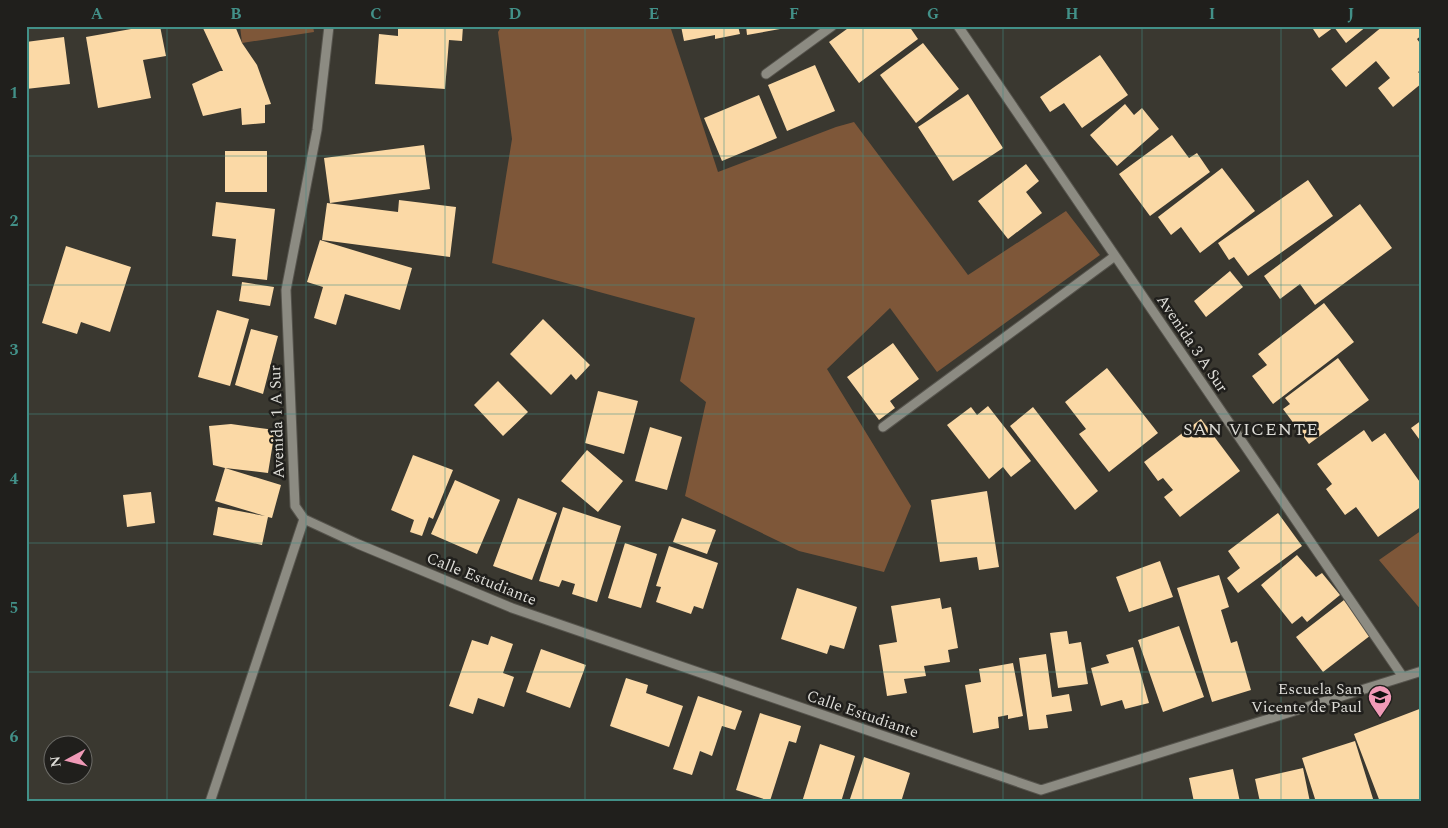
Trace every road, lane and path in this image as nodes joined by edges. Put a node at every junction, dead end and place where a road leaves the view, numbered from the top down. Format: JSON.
{"nodes":[{"id":1,"x":329,"y":26,"type":"edge"},
{"id":2,"x":832,"y":26,"type":"edge"},
{"id":3,"x":958,"y":26,"type":"edge"},
{"id":4,"x":766,"y":74,"type":"dead end"},
{"id":5,"x":1115,"y":256,"type":"junction"},
{"id":6,"x":883,"y":427,"type":"dead end"},
{"id":7,"x":304,"y":519,"type":"junction"},
{"id":8,"x":1422,"y":671,"type":"edge"},
{"id":9,"x":1403,"y":677,"type":"junction"},
{"id":10,"x":210,"y":802,"type":"edge"}],
"edges":[{"from":1,"to":7,"type":"street","name":"Avenida 1 A Sur"},
{"from":2,"to":4,"type":"street"},
{"from":3,"to":5,"type":"street","name":"Avenida 3 A Sur"},
{"from":5,"to":6,"type":"street"},
{"from":5,"to":9,"type":"street","name":"Avenida 3 A Sur"},
{"from":7,"to":9,"type":"street","name":"Calle Estudiante"},
{"from":7,"to":10,"type":"street"},
{"from":8,"to":9,"type":"street","name":"Calle Estudiante"}]}
